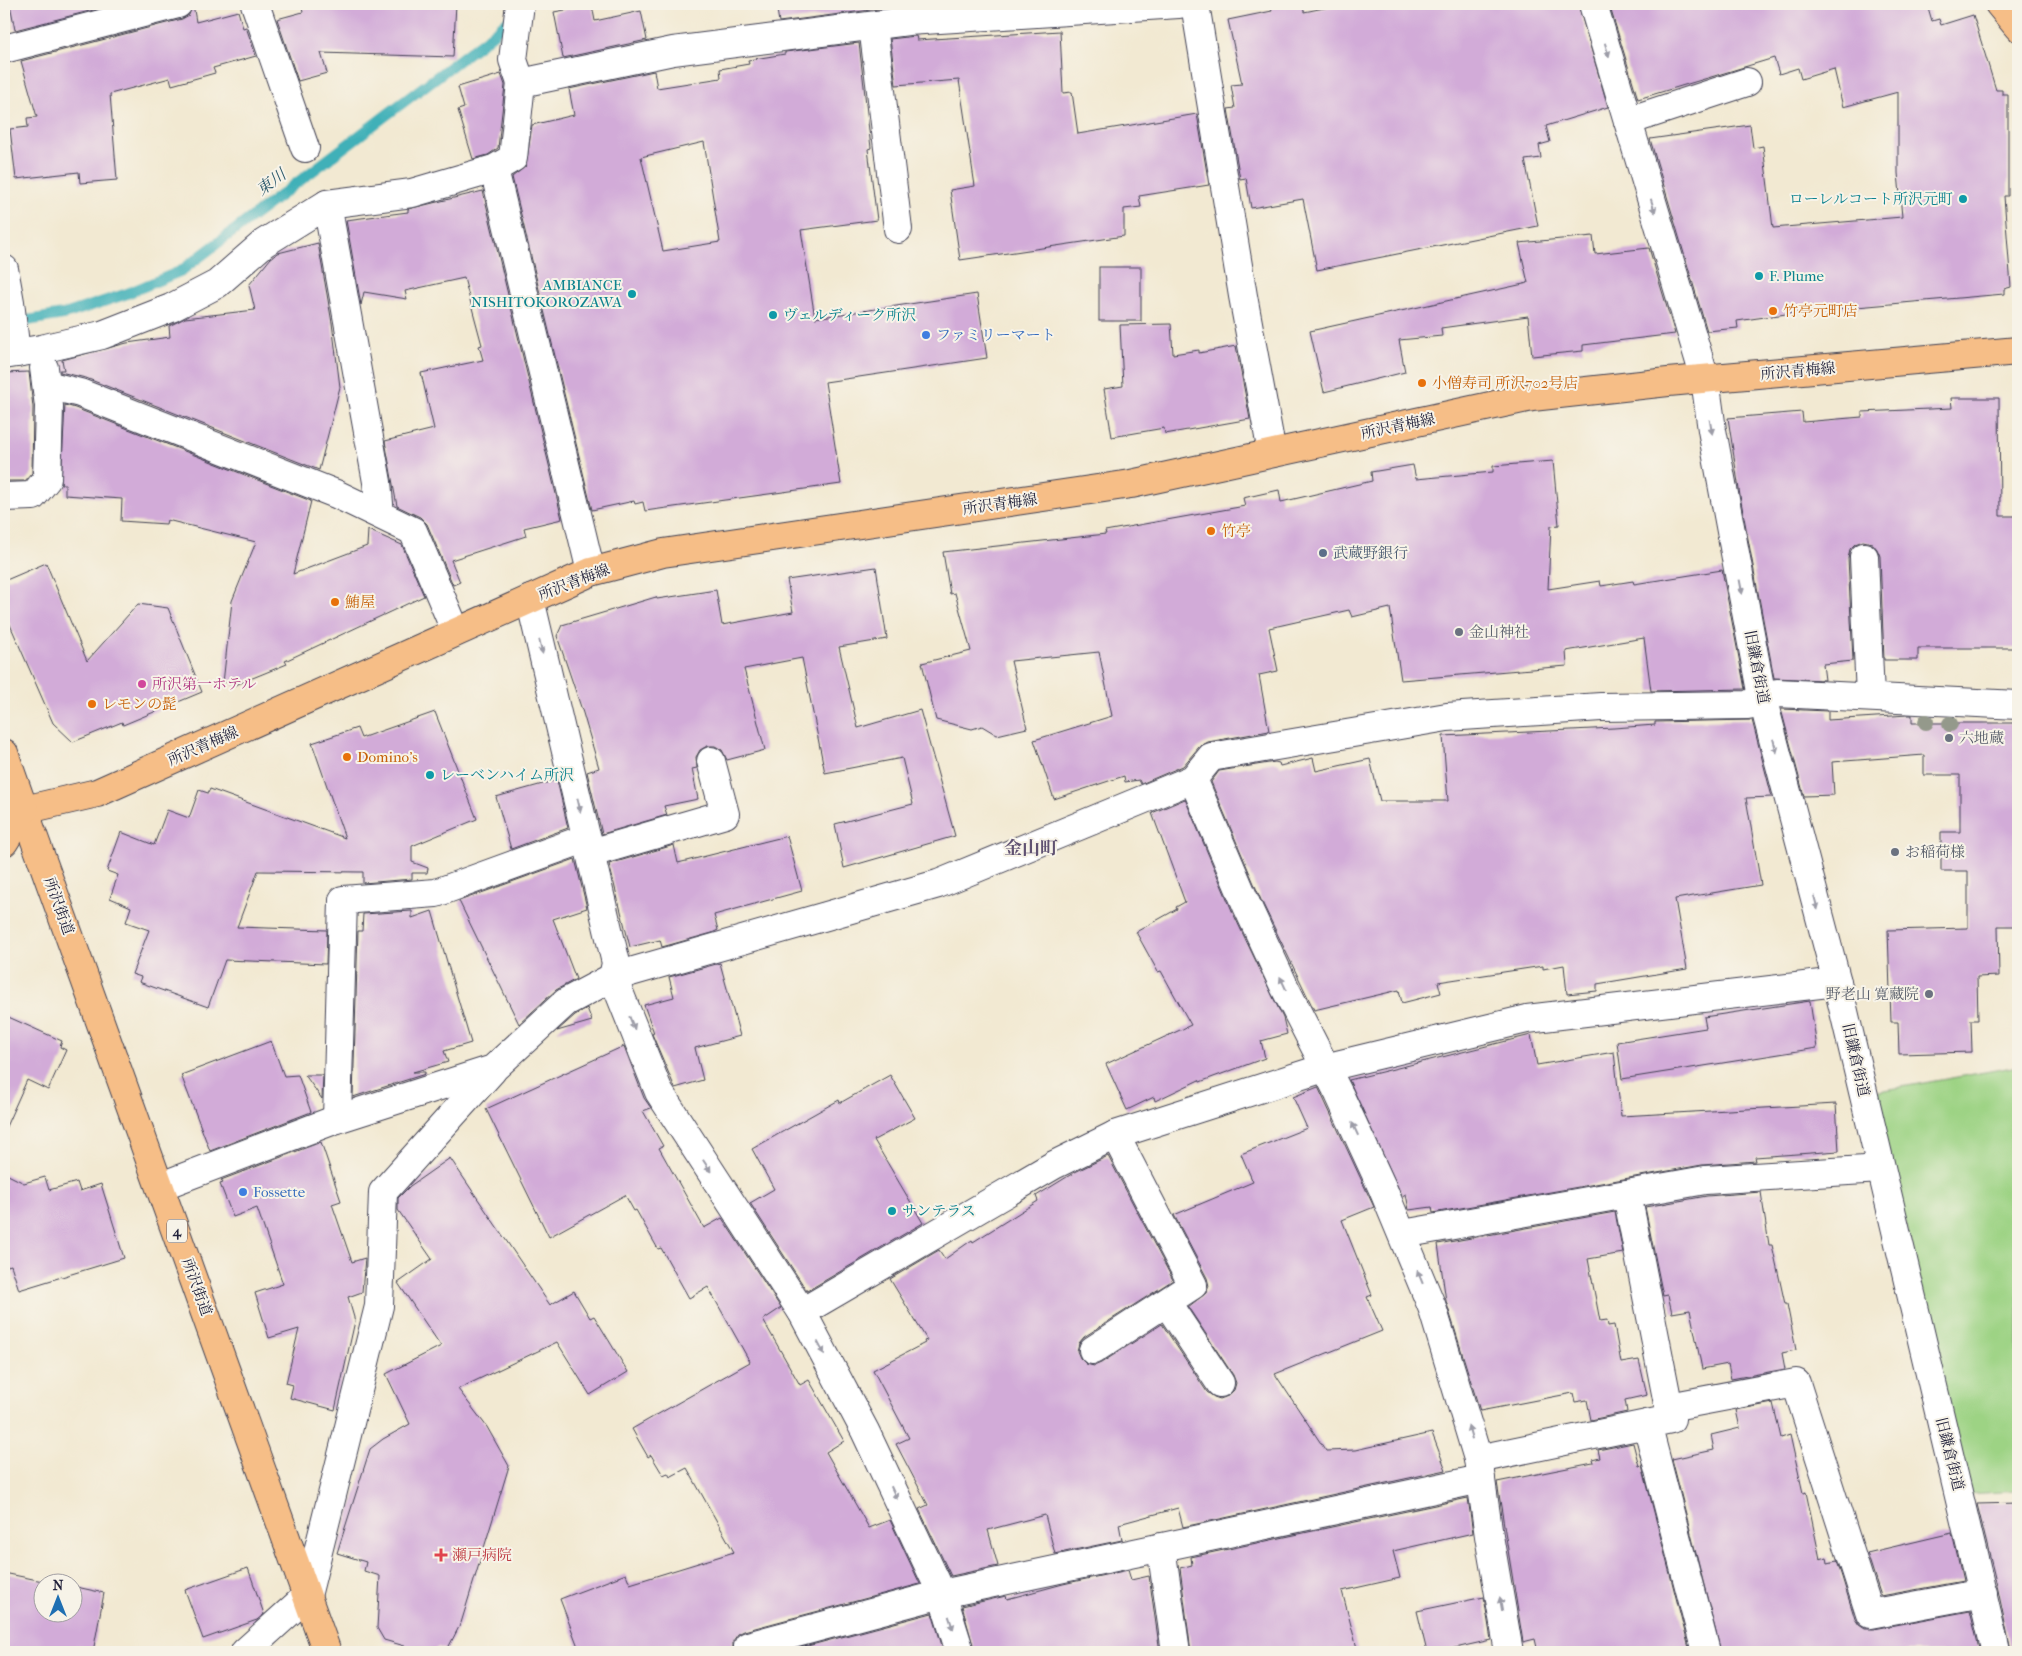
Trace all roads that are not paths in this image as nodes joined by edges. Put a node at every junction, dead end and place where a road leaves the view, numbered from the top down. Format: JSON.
{"nodes":[{"id":1,"x":178,"y":4,"type":"edge"},
{"id":2,"x":255,"y":4,"type":"edge"},
{"id":3,"x":520,"y":4,"type":"edge"},
{"id":4,"x":1179,"y":4,"type":"edge"},
{"id":5,"x":1195,"y":4,"type":"edge"},
{"id":6,"x":1593,"y":4,"type":"edge"},
{"id":7,"x":1999,"y":4,"type":"edge"},
{"id":8,"x":873,"y":26,"type":"junction"},
{"id":9,"x":2018,"y":27,"type":"edge"},
{"id":10,"x":4,"y":49,"type":"edge"},
{"id":11,"x":517,"y":72,"type":"junction"},
{"id":12,"x":1747,"y":82,"type":"dead end"},
{"id":13,"x":1628,"y":122,"type":"junction"},
{"id":14,"x":305,"y":148,"type":"dead end"},
{"id":15,"x":494,"y":169,"type":"junction"},
{"id":16,"x":327,"y":204,"type":"junction"},
{"id":17,"x":898,"y":229,"type":"dead end"},
{"id":18,"x":4,"y":269,"type":"edge"},
{"id":19,"x":7,"y":298,"type":"edge"},
{"id":20,"x":2018,"y":351,"type":"edge"},
{"id":21,"x":20,"y":352,"type":"edge"},
{"id":22,"x":1705,"y":379,"type":"junction"},
{"id":23,"x":47,"y":385,"type":"junction"},
{"id":24,"x":1272,"y":453,"type":"junction"},
{"id":25,"x":4,"y":497,"type":"edge"},
{"id":26,"x":380,"y":514,"type":"junction"},
{"id":27,"x":1864,"y":557,"type":"dead end"},
{"id":28,"x":591,"y":572,"type":"junction"},
{"id":29,"x":530,"y":599,"type":"junction"},
{"id":30,"x":456,"y":632,"type":"junction"},
{"id":31,"x":1762,"y":697,"type":"junction"},
{"id":32,"x":1870,"y":697,"type":"junction"},
{"id":33,"x":2018,"y":705,"type":"edge"},
{"id":34,"x":4,"y":754,"type":"edge"},
{"id":35,"x":711,"y":761,"type":"dead end"},
{"id":36,"x":1193,"y":779,"type":"junction"},
{"id":37,"x":14,"y":811,"type":"edge"},
{"id":38,"x":4,"y":842,"type":"edge"},
{"id":39,"x":589,"y":845,"type":"junction"},
{"id":40,"x":613,"y":977,"type":"junction"},
{"id":41,"x":1837,"y":982,"type":"junction"},
{"id":42,"x":1324,"y":1068,"type":"junction"},
{"id":43,"x":493,"y":1069,"type":"junction"},
{"id":44,"x":338,"y":1119,"type":"junction"},
{"id":45,"x":1115,"y":1136,"type":"junction"},
{"id":46,"x":1881,"y":1168,"type":"junction"},
{"id":47,"x":161,"y":1186,"type":"junction"},
{"id":48,"x":1628,"y":1194,"type":"junction"},
{"id":49,"x":1403,"y":1234,"type":"junction"},
{"id":50,"x":1167,"y":1303,"type":"junction"},
{"id":51,"x":802,"y":1312,"type":"junction"},
{"id":52,"x":1093,"y":1350,"type":"dead end"},
{"id":53,"x":1220,"y":1383,"type":"dead end"},
{"id":54,"x":1669,"y":1407,"type":"junction"},
{"id":55,"x":1647,"y":1424,"type":"junction"},
{"id":56,"x":1480,"y":1469,"type":"junction"},
{"id":57,"x":1160,"y":1547,"type":"junction"},
{"id":58,"x":1983,"y":1593,"type":"junction"},
{"id":59,"x":942,"y":1594,"type":"junction"},
{"id":60,"x":307,"y":1596,"type":"junction"},
{"id":61,"x":245,"y":1652,"type":"edge"},
{"id":62,"x":327,"y":1652,"type":"edge"},
{"id":63,"x":748,"y":1652,"type":"edge"},
{"id":64,"x":960,"y":1652,"type":"edge"},
{"id":65,"x":1176,"y":1652,"type":"edge"},
{"id":66,"x":1509,"y":1652,"type":"edge"},
{"id":67,"x":1706,"y":1652,"type":"edge"},
{"id":68,"x":1996,"y":1652,"type":"edge"}],
"edges":[{"from":1,"to":10,"type":"street"},
{"from":2,"to":14,"type":"street"},
{"from":3,"to":11,"type":"street"},
{"from":4,"to":8,"type":"street"},
{"from":5,"to":24,"type":"street"},
{"from":6,"to":13,"type":"street","name":"旧鎌倉街道","one_way":true},
{"from":7,"to":9,"type":"main road"},
{"from":8,"to":11,"type":"street"},
{"from":8,"to":17,"type":"street"},
{"from":11,"to":15,"type":"street"},
{"from":12,"to":13,"type":"street"},
{"from":13,"to":22,"type":"street","name":"旧鎌倉街道","one_way":true},
{"from":15,"to":16,"type":"street"},
{"from":15,"to":28,"type":"street"},
{"from":16,"to":21,"type":"street"},
{"from":16,"to":26,"type":"street"},
{"from":18,"to":19,"type":"street"},
{"from":19,"to":21,"type":"street"},
{"from":20,"to":22,"type":"main road","name":"所沢青梅線"},
{"from":21,"to":23,"type":"street"},
{"from":22,"to":24,"type":"main road","name":"所沢青梅線"},
{"from":22,"to":31,"type":"street","name":"旧鎌倉街道","one_way":true},
{"from":23,"to":25,"type":"street"},
{"from":23,"to":26,"type":"street"},
{"from":24,"to":28,"type":"main road","name":"所沢青梅線"},
{"from":26,"to":30,"type":"street"},
{"from":27,"to":32,"type":"street"},
{"from":28,"to":29,"type":"main road","name":"所沢青梅線"},
{"from":29,"to":30,"type":"main road","name":"所沢青梅線"},
{"from":29,"to":39,"type":"street","one_way":true},
{"from":30,"to":37,"type":"main road","name":"所沢青梅線"},
{"from":31,"to":32,"type":"street"},
{"from":31,"to":36,"type":"street"},
{"from":31,"to":41,"type":"street","name":"旧鎌倉街道","one_way":true},
{"from":32,"to":33,"type":"street"},
{"from":34,"to":37,"type":"main road","name":"所沢街道"},
{"from":35,"to":39,"type":"street"},
{"from":36,"to":40,"type":"street"},
{"from":42,"to":36,"type":"street","one_way":true},
{"from":37,"to":38,"type":"main road"},
{"from":37,"to":47,"type":"main road","name":"所沢街道","number":"4"},
{"from":39,"to":40,"type":"street"},
{"from":39,"to":44,"type":"street"},
{"from":40,"to":43,"type":"street"},
{"from":40,"to":51,"type":"street","one_way":true},
{"from":41,"to":42,"type":"street"},
{"from":41,"to":46,"type":"street","name":"旧鎌倉街道"},
{"from":42,"to":45,"type":"street"},
{"from":49,"to":42,"type":"street","one_way":true},
{"from":43,"to":44,"type":"street"},
{"from":43,"to":60,"type":"street"},
{"from":44,"to":47,"type":"street"},
{"from":45,"to":50,"type":"street"},
{"from":45,"to":51,"type":"street"},
{"from":46,"to":48,"type":"street"},
{"from":46,"to":58,"type":"street","name":"旧鎌倉街道"},
{"from":47,"to":60,"type":"main road","name":"所沢街道","number":"4"},
{"from":48,"to":49,"type":"street"},
{"from":48,"to":54,"type":"street"},
{"from":56,"to":49,"type":"street","one_way":true},
{"from":50,"to":52,"type":"street"},
{"from":50,"to":53,"type":"street"},
{"from":51,"to":59,"type":"street","one_way":true},
{"from":54,"to":55,"type":"street"},
{"from":54,"to":58,"type":"street"},
{"from":55,"to":56,"type":"street"},
{"from":55,"to":67,"type":"street"},
{"from":56,"to":57,"type":"street"},
{"from":66,"to":56,"type":"street","one_way":true},
{"from":57,"to":59,"type":"street"},
{"from":57,"to":65,"type":"street"},
{"from":58,"to":68,"type":"street","name":"旧鎌倉街道"},
{"from":59,"to":63,"type":"street"},
{"from":59,"to":64,"type":"street","one_way":true},
{"from":60,"to":61,"type":"street"},
{"from":60,"to":62,"type":"main road","name":"所沢街道","number":"4"}]}
